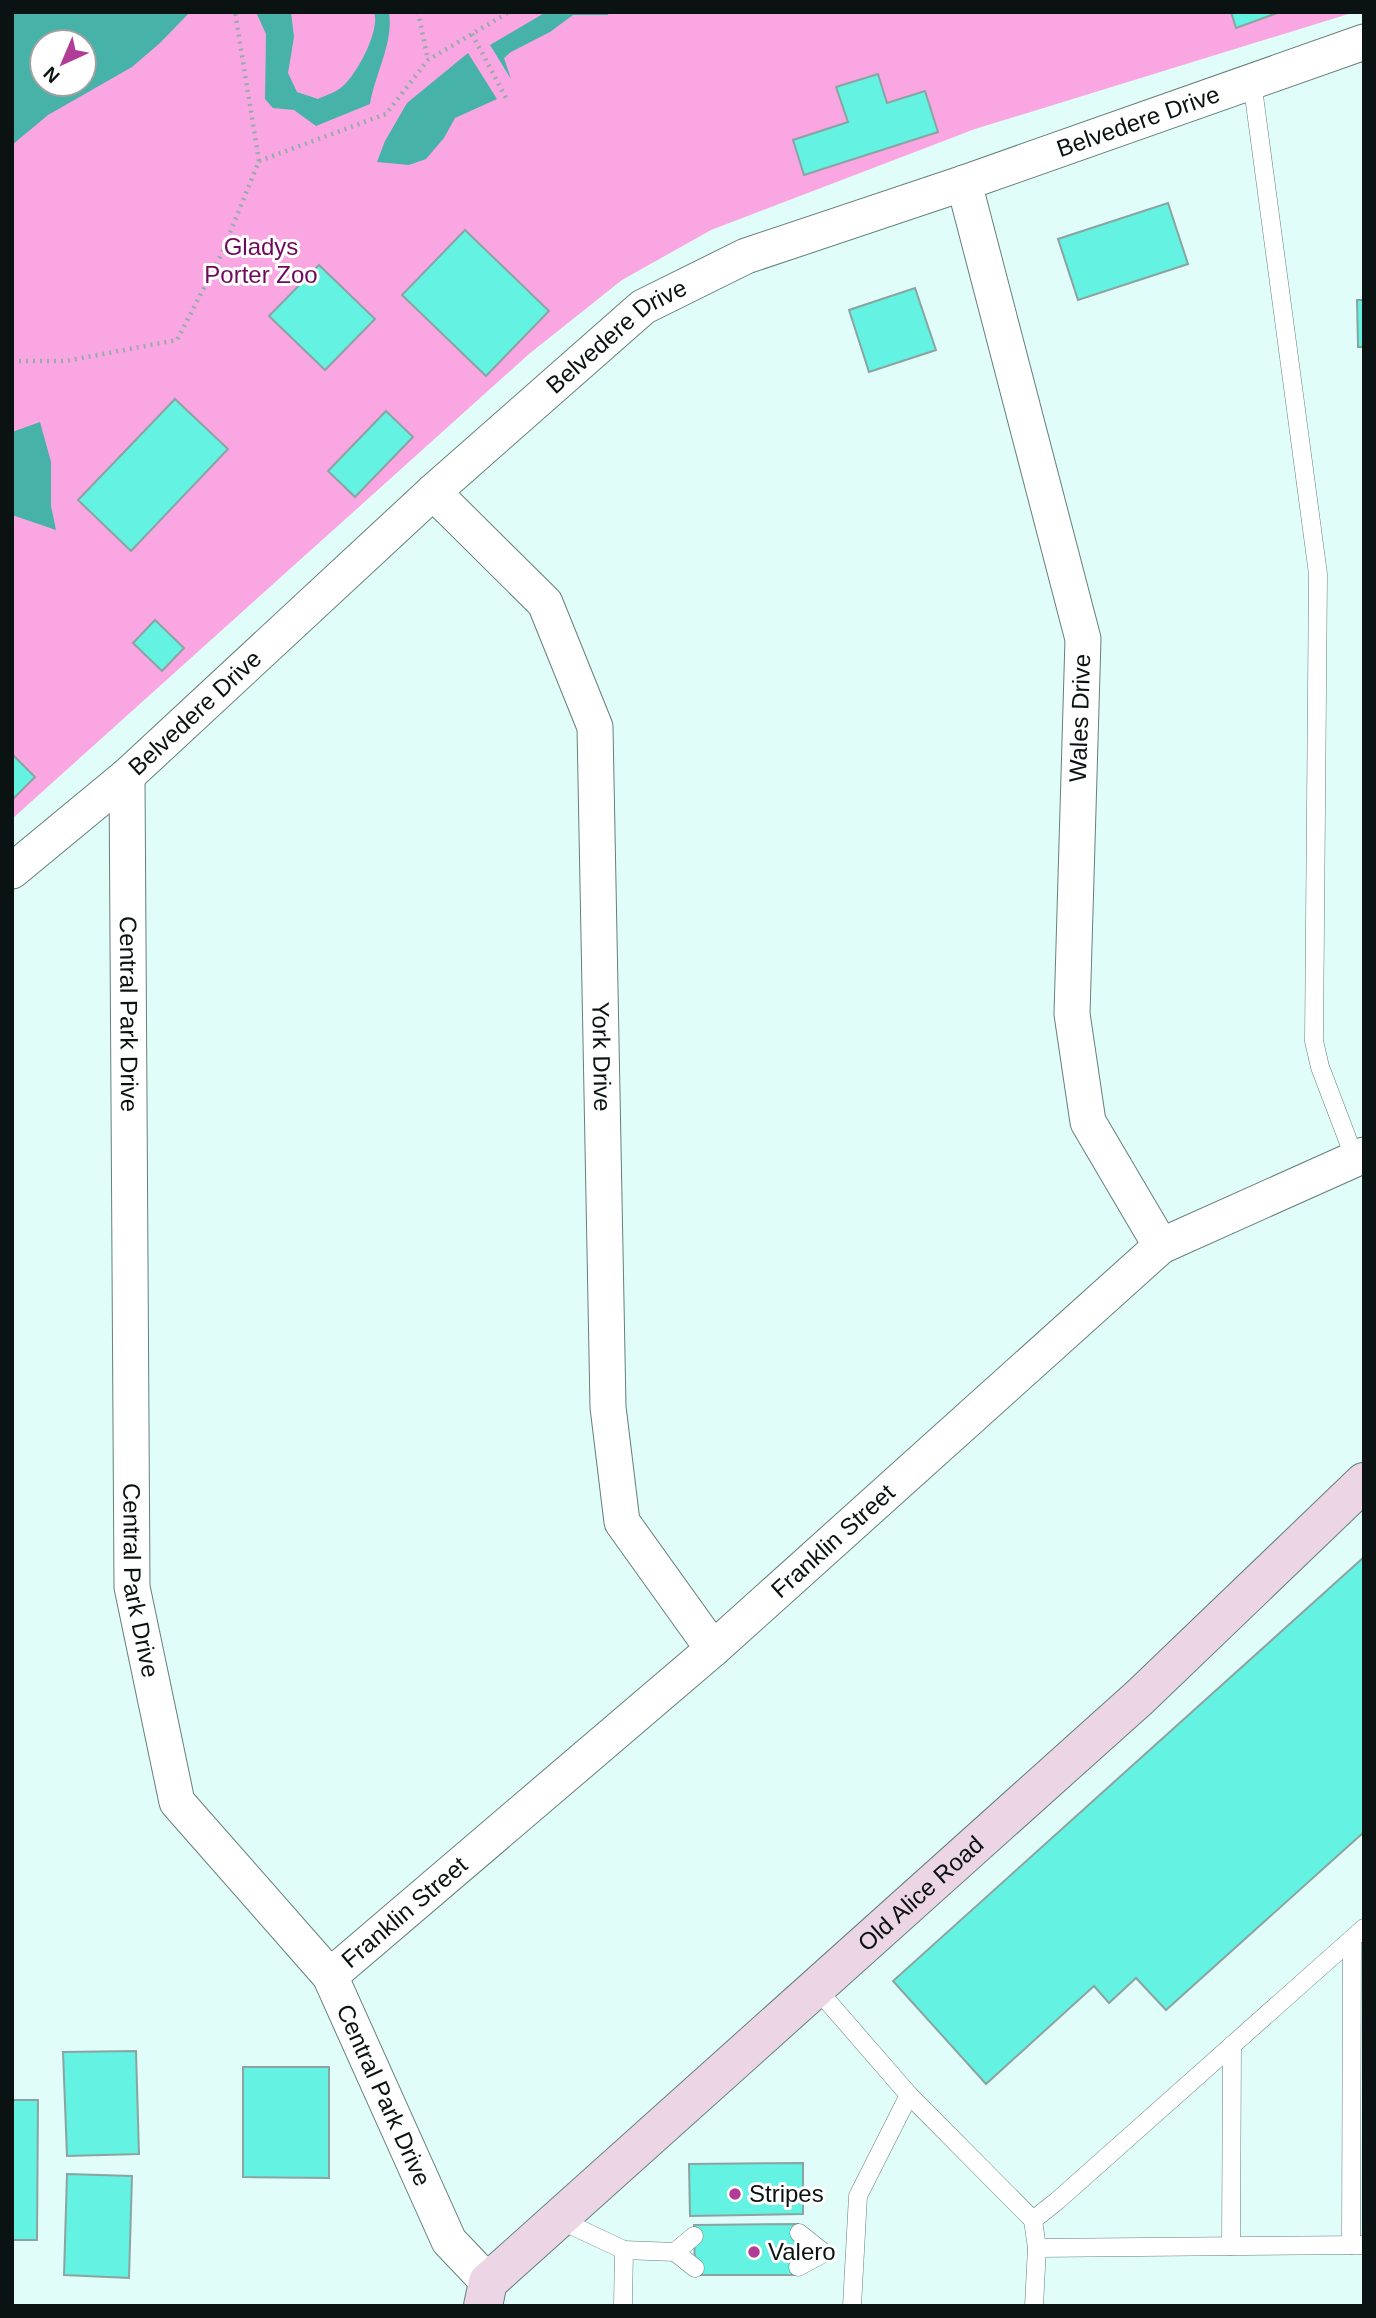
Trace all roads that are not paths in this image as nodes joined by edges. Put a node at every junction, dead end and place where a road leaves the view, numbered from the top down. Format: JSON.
{"nodes":[{"id":1,"x":1364,"y":42,"type":"edge"},
{"id":2,"x":1252,"y":81,"type":"junction"},
{"id":3,"x":964,"y":183,"type":"junction"},
{"id":4,"x":433,"y":492,"type":"junction"},
{"id":5,"x":127,"y":776,"type":"junction"},
{"id":6,"x":12,"y":871,"type":"edge"},
{"id":7,"x":1359,"y":1157,"type":"edge"},
{"id":8,"x":1161,"y":1246,"type":"junction"},
{"id":9,"x":1364,"y":1482,"type":"edge"},
{"id":10,"x":713,"y":1649,"type":"junction"},
{"id":11,"x":1358,"y":1933,"type":"edge"},
{"id":12,"x":330,"y":1976,"type":"junction"},
{"id":13,"x":816,"y":1988,"type":"junction"},
{"id":14,"x":1233,"y":2045,"type":"junction"},
{"id":15,"x":909,"y":2095,"type":"junction"},
{"id":16,"x":558,"y":2219,"type":"junction"},
{"id":17,"x":1032,"y":2220,"type":"junction"},
{"id":18,"x":799,"y":2234,"type":"dead end"},
{"id":19,"x":694,"y":2236,"type":"dead end"},
{"id":20,"x":1357,"y":2245,"type":"edge"},
{"id":21,"x":1231,"y":2246,"type":"junction"},
{"id":22,"x":1037,"y":2248,"type":"junction"},
{"id":23,"x":624,"y":2250,"type":"junction"},
{"id":24,"x":675,"y":2252,"type":"junction"},
{"id":25,"x":824,"y":2253,"type":"junction"},
{"id":26,"x":855,"y":2253,"type":"junction"},
{"id":27,"x":798,"y":2267,"type":"dead end"},
{"id":28,"x":695,"y":2268,"type":"dead end"},
{"id":29,"x":485,"y":2294,"type":"edge"},
{"id":30,"x":623,"y":2306,"type":"edge"},
{"id":31,"x":852,"y":2306,"type":"edge"},
{"id":32,"x":1034,"y":2306,"type":"edge"}],
"edges":[{"from":1,"to":2,"type":"street","name":"Belvedere Drive"},
{"from":2,"to":3,"type":"street","name":"Belvedere Drive"},
{"from":2,"to":7,"type":"lane"},
{"from":3,"to":4,"type":"street","name":"Belvedere Drive"},
{"from":3,"to":8,"type":"street","name":"Wales Drive"},
{"from":4,"to":5,"type":"street","name":"Belvedere Drive"},
{"from":4,"to":10,"type":"street","name":"York Drive"},
{"from":5,"to":6,"type":"street","name":"Belvedere Drive"},
{"from":5,"to":12,"type":"street","name":"Central Park Drive"},
{"from":7,"to":8,"type":"street","name":"Franklin Street"},
{"from":8,"to":10,"type":"street","name":"Franklin Street"},
{"from":9,"to":13,"type":"main road","name":"Old Alice Road"},
{"from":10,"to":12,"type":"street","name":"Franklin Street"},
{"from":11,"to":14,"type":"lane"},
{"from":11,"to":20,"type":"lane"},
{"from":12,"to":29,"type":"street","name":"Central Park Drive"},
{"from":13,"to":15,"type":"lane"},
{"from":13,"to":16,"type":"main road","name":"Old Alice Road"},
{"from":14,"to":17,"type":"lane"},
{"from":14,"to":21,"type":"lane"},
{"from":15,"to":17,"type":"lane"},
{"from":15,"to":26,"type":"lane"},
{"from":16,"to":23,"type":"lane"},
{"from":16,"to":29,"type":"main road","name":"Old Alice Road"},
{"from":17,"to":22,"type":"lane"},
{"from":18,"to":25,"type":"lane"},
{"from":19,"to":24,"type":"lane"},
{"from":20,"to":21,"type":"lane"},
{"from":21,"to":22,"type":"lane"},
{"from":22,"to":32,"type":"lane"},
{"from":23,"to":24,"type":"lane"},
{"from":23,"to":30,"type":"lane"},
{"from":24,"to":28,"type":"lane"},
{"from":25,"to":26,"type":"lane"},
{"from":25,"to":27,"type":"lane"},
{"from":26,"to":31,"type":"lane"}]}
